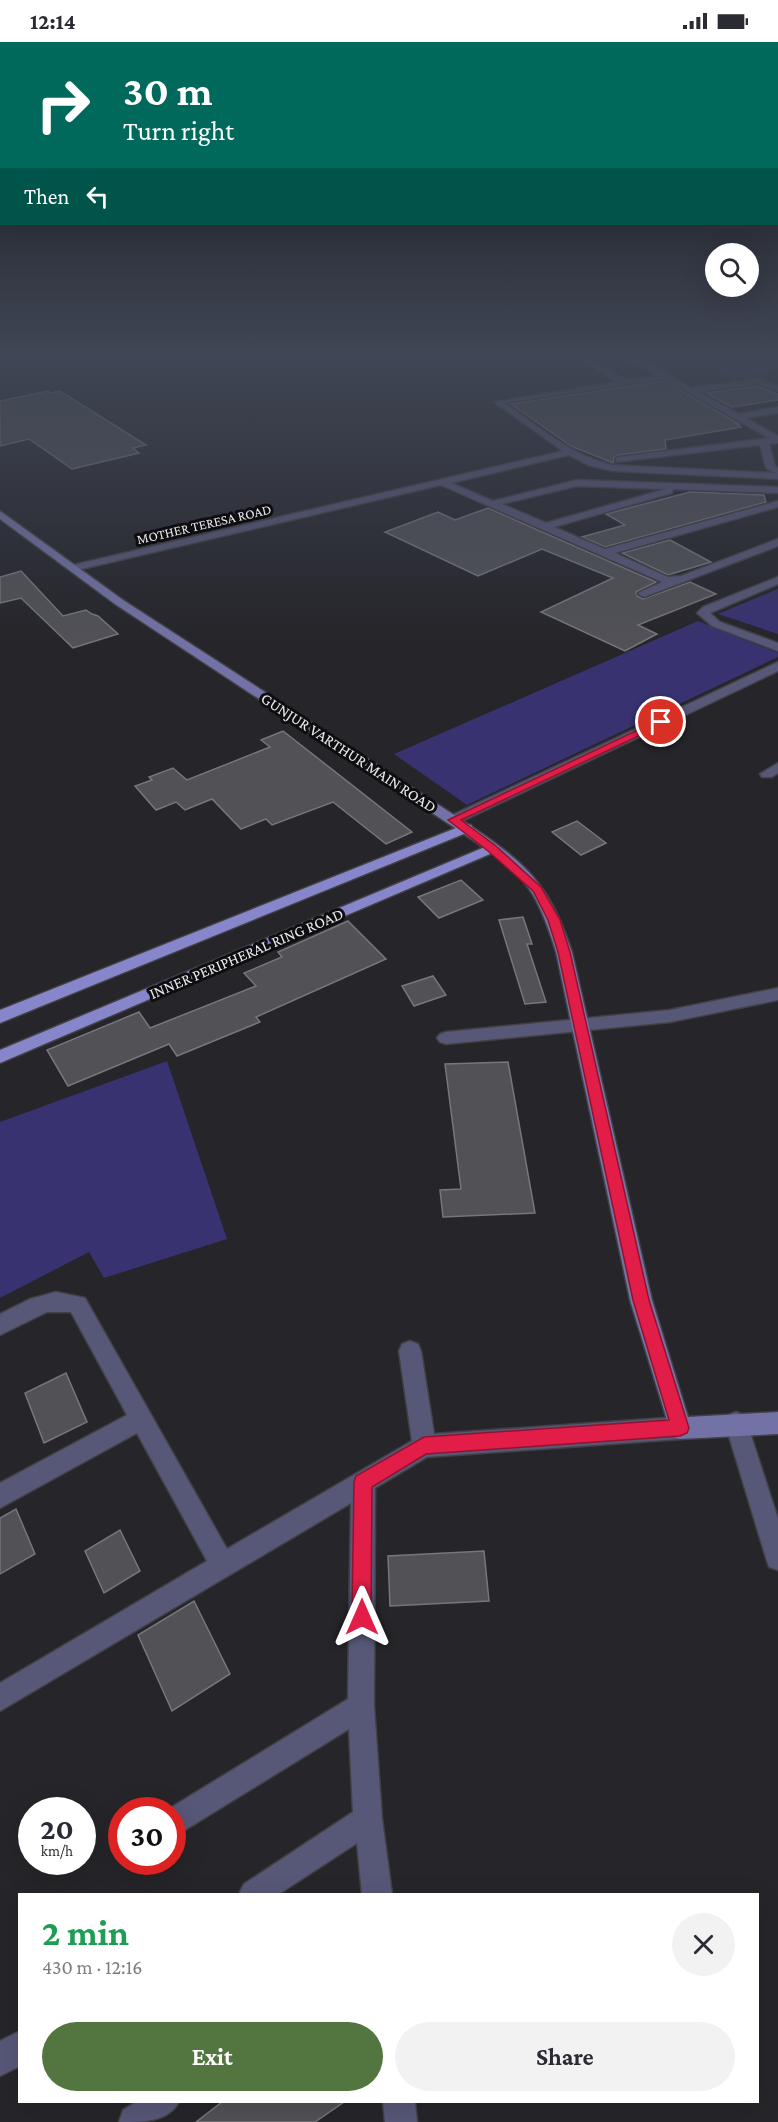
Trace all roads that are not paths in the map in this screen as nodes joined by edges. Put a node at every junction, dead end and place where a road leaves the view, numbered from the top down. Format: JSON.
{"nodes":[{"id":1,"x":566,"y":449,"type":"edge"},
{"id":2,"x":706,"y":449,"type":"edge"},
{"id":3,"x":766,"y":449,"type":"edge"},
{"id":4,"x":573,"y":454,"type":"junction"},
{"id":5,"x":555,"y":458,"type":"junction"},
{"id":6,"x":591,"y":463,"type":"junction"},
{"id":7,"x":778,"y":471,"type":"edge"},
{"id":8,"x":778,"y":476,"type":"edge"},
{"id":9,"x":442,"y":482,"type":"junction"},
{"id":10,"x":684,"y":486,"type":"junction"},
{"id":11,"x":453,"y":487,"type":"junction"},
{"id":12,"x":778,"y":490,"type":"edge"},
{"id":13,"x":491,"y":504,"type":"junction"},
{"id":14,"x":778,"y":504,"type":"edge"},
{"id":15,"x":0,"y":514,"type":"edge"},
{"id":16,"x":544,"y":527,"type":"junction"},
{"id":17,"x":778,"y":542,"type":"edge"},
{"id":18,"x":604,"y":553,"type":"junction"},
{"id":19,"x":79,"y":572,"type":"junction"},
{"id":20,"x":778,"y":580,"type":"edge"},
{"id":21,"x":675,"y":581,"type":"junction"},
{"id":22,"x":644,"y":594,"type":"dead end"},
{"id":23,"x":778,"y":647,"type":"edge"},
{"id":24,"x":778,"y":666,"type":"edge"},
{"id":25,"x":459,"y":824,"type":"junction"},
{"id":26,"x":492,"y":848,"type":"junction"},
{"id":27,"x":778,"y":994,"type":"edge"},
{"id":28,"x":0,"y":1017,"type":"edge"},
{"id":29,"x":580,"y":1024,"type":"junction"},
{"id":30,"x":446,"y":1038,"type":"dead end"},
{"id":31,"x":0,"y":1057,"type":"edge"},
{"id":32,"x":0,"y":1325,"type":"edge"},
{"id":33,"x":410,"y":1351,"type":"dead end"},
{"id":34,"x":141,"y":1419,"type":"junction"},
{"id":35,"x":778,"y":1423,"type":"edge"},
{"id":36,"x":736,"y":1424,"type":"junction"},
{"id":37,"x":680,"y":1428,"type":"junction"},
{"id":38,"x":424,"y":1446,"type":"junction"},
{"id":39,"x":363,"y":1482,"type":"junction"},
{"id":40,"x":0,"y":1496,"type":"edge"},
{"id":41,"x":778,"y":1558,"type":"edge"},
{"id":42,"x":223,"y":1566,"type":"junction"},
{"id":43,"x":0,"y":1698,"type":"edge"},
{"id":44,"x":361,"y":1706,"type":"junction"},
{"id":45,"x":186,"y":1815,"type":"edge"},
{"id":46,"x":368,"y":1820,"type":"junction"},
{"id":47,"x":256,"y":1893,"type":"edge"},
{"id":48,"x":377,"y":1893,"type":"edge"},
{"id":49,"x":18,"y":2048,"type":"edge"},
{"id":50,"x":0,"y":2060,"type":"edge"},
{"id":51,"x":163,"y":2103,"type":"edge"},
{"id":52,"x":399,"y":2103,"type":"edge"},
{"id":53,"x":135,"y":2122,"type":"edge"},
{"id":54,"x":401,"y":2122,"type":"edge"}],
"edges":[{"from":1,"to":4,"type":"street"},
{"from":2,"to":6,"type":"street"},
{"from":3,"to":7,"type":"street"},
{"from":4,"to":5,"type":"street"},
{"from":4,"to":6,"type":"street"},
{"from":5,"to":9,"type":"street","name":"MOTHER TERESA ROAD"},
{"from":5,"to":11,"type":"street","name":"MOTHER TERESA ROAD"},
{"from":6,"to":8,"type":"street"},
{"from":9,"to":11,"type":"street"},
{"from":9,"to":19,"type":"street","name":"MOTHER TERESA ROAD"},
{"from":10,"to":12,"type":"street"},
{"from":10,"to":13,"type":"street"},
{"from":10,"to":16,"type":"street"},
{"from":11,"to":13,"type":"street"},
{"from":11,"to":19,"type":"street","name":"MOTHER TERESA ROAD"},
{"from":13,"to":16,"type":"street"},
{"from":14,"to":18,"type":"street"},
{"from":15,"to":19,"type":"main road","name":"GUNJUR VARTHUR MAIN ROAD"},
{"from":16,"to":18,"type":"street"},
{"from":17,"to":21,"type":"street"},
{"from":18,"to":21,"type":"street"},
{"from":19,"to":25,"type":"main road","name":"GUNJUR VARTHUR MAIN ROAD"},
{"from":20,"to":23,"type":"street"},
{"from":21,"to":22,"type":"street"},
{"from":24,"to":25,"type":"street"},
{"from":25,"to":26,"type":"main road","name":"GUNJUR VARTHUR MAIN ROAD"},
{"from":25,"to":28,"type":"main road","name":"INNER PERIPHERAL RING ROAD"},
{"from":26,"to":29,"type":"main road","name":"GUNJUR VARTHUR MAIN ROAD"},
{"from":26,"to":31,"type":"main road","name":"INNER PERIPHERAL RING ROAD"},
{"from":27,"to":29,"type":"street"},
{"from":29,"to":30,"type":"street"},
{"from":29,"to":37,"type":"main road","name":"GUNJUR VARTHUR MAIN ROAD"},
{"from":32,"to":34,"type":"street"},
{"from":33,"to":38,"type":"street"},
{"from":34,"to":40,"type":"street"},
{"from":34,"to":42,"type":"street"},
{"from":35,"to":36,"type":"main road"},
{"from":36,"to":37,"type":"main road"},
{"from":36,"to":41,"type":"street"},
{"from":37,"to":38,"type":"street"},
{"from":38,"to":39,"type":"street"},
{"from":39,"to":42,"type":"street"},
{"from":39,"to":44,"type":"street"},
{"from":42,"to":43,"type":"street"},
{"from":44,"to":45,"type":"street"},
{"from":44,"to":46,"type":"street"},
{"from":46,"to":47,"type":"street"},
{"from":46,"to":48,"type":"street"},
{"from":49,"to":50,"type":"street"},
{"from":51,"to":53,"type":"street"},
{"from":52,"to":54,"type":"street"}]}
